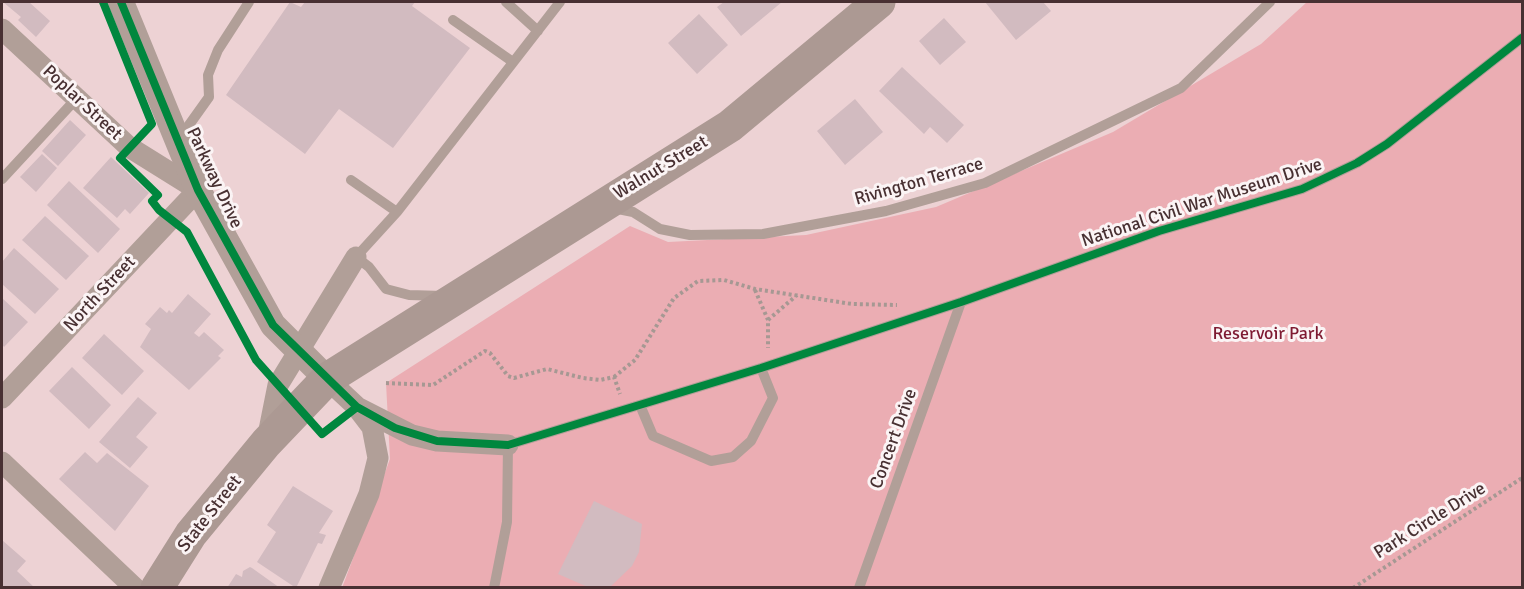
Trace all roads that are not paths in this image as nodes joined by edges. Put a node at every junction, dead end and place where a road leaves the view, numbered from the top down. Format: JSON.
{"nodes":[{"id":1,"x":121,"y":2,"type":"edge"},
{"id":2,"x":249,"y":2,"type":"edge"},
{"id":3,"x":506,"y":2,"type":"edge"},
{"id":4,"x":560,"y":2,"type":"edge"},
{"id":5,"x":879,"y":2,"type":"edge"},
{"id":6,"x":1270,"y":2,"type":"edge"},
{"id":7,"x":453,"y":20,"type":"dead end"},
{"id":8,"x":2,"y":29,"type":"edge"},
{"id":9,"x":538,"y":31,"type":"junction"},
{"id":10,"x":1522,"y":38,"type":"edge"},
{"id":11,"x":513,"y":63,"type":"junction"},
{"id":12,"x":76,"y":98,"type":"junction"},
{"id":13,"x":179,"y":139,"type":"junction"},
{"id":14,"x":2,"y":179,"type":"edge"},
{"id":15,"x":351,"y":180,"type":"dead end"},
{"id":16,"x":198,"y":190,"type":"junction"},
{"id":17,"x":601,"y":205,"type":"junction"},
{"id":18,"x":397,"y":212,"type":"junction"},
{"id":19,"x":356,"y":257,"type":"junction"},
{"id":20,"x":458,"y":295,"type":"junction"},
{"id":21,"x":961,"y":302,"type":"junction"},
{"id":22,"x":298,"y":352,"type":"junction"},
{"id":23,"x":761,"y":368,"type":"junction"},
{"id":24,"x":327,"y":379,"type":"junction"},
{"id":25,"x":2,"y":398,"type":"edge"},
{"id":26,"x":640,"y":405,"type":"junction"},
{"id":27,"x":357,"y":407,"type":"junction"},
{"id":28,"x":266,"y":443,"type":"junction"},
{"id":29,"x":508,"y":445,"type":"junction"},
{"id":30,"x":2,"y":462,"type":"edge"},
{"id":31,"x":135,"y":588,"type":"edge"},
{"id":32,"x":157,"y":588,"type":"edge"},
{"id":33,"x":329,"y":588,"type":"edge"},
{"id":34,"x":494,"y":588,"type":"edge"},
{"id":35,"x":859,"y":588,"type":"edge"}],
"edges":[{"from":1,"to":13,"type":"street","name":"Parkway Drive"},
{"from":2,"to":13,"type":"lane"},
{"from":3,"to":9,"type":"lane"},
{"from":4,"to":9,"type":"lane"},
{"from":5,"to":17,"type":"main road","name":"Walnut Street"},
{"from":6,"to":17,"type":"lane","name":"Rivington Terrace"},
{"from":7,"to":11,"type":"lane"},
{"from":8,"to":12,"type":"street","name":"Poplar Street"},
{"from":9,"to":11,"type":"lane"},
{"from":10,"to":21,"type":"lane","name":"National Civil War Museum Drive"},
{"from":11,"to":18,"type":"lane"},
{"from":12,"to":14,"type":"lane"},
{"from":12,"to":16,"type":"street","name":"Poplar Street"},
{"from":13,"to":16,"type":"street","name":"Parkway Drive"},
{"from":15,"to":18,"type":"lane"},
{"from":16,"to":22,"type":"street","name":"Parkway Drive"},
{"from":16,"to":25,"type":"street","name":"North Street"},
{"from":17,"to":20,"type":"main road","name":"Walnut Street"},
{"from":18,"to":19,"type":"lane"},
{"from":19,"to":20,"type":"lane"},
{"from":19,"to":22,"type":"street","name":"State Street"},
{"from":20,"to":24,"type":"main road","name":"Walnut Street"},
{"from":21,"to":23,"type":"lane","name":"National Civil War Museum Drive"},
{"from":21,"to":35,"type":"lane","name":"Concert Drive"},
{"from":22,"to":24,"type":"street","name":"Parkway Drive"},
{"from":22,"to":28,"type":"street","name":"State Street"},
{"from":23,"to":26,"type":"lane","name":"National Civil War Museum Drive"},
{"from":23,"to":26,"type":"lane"},
{"from":24,"to":27,"type":"street"},
{"from":24,"to":28,"type":"main road","name":"State Street"},
{"from":26,"to":29,"type":"lane","name":"National Civil War Museum Drive"},
{"from":27,"to":29,"type":"street"},
{"from":27,"to":33,"type":"street"},
{"from":28,"to":32,"type":"main road","name":"State Street"},
{"from":29,"to":34,"type":"lane"},
{"from":30,"to":31,"type":"street"}]}
